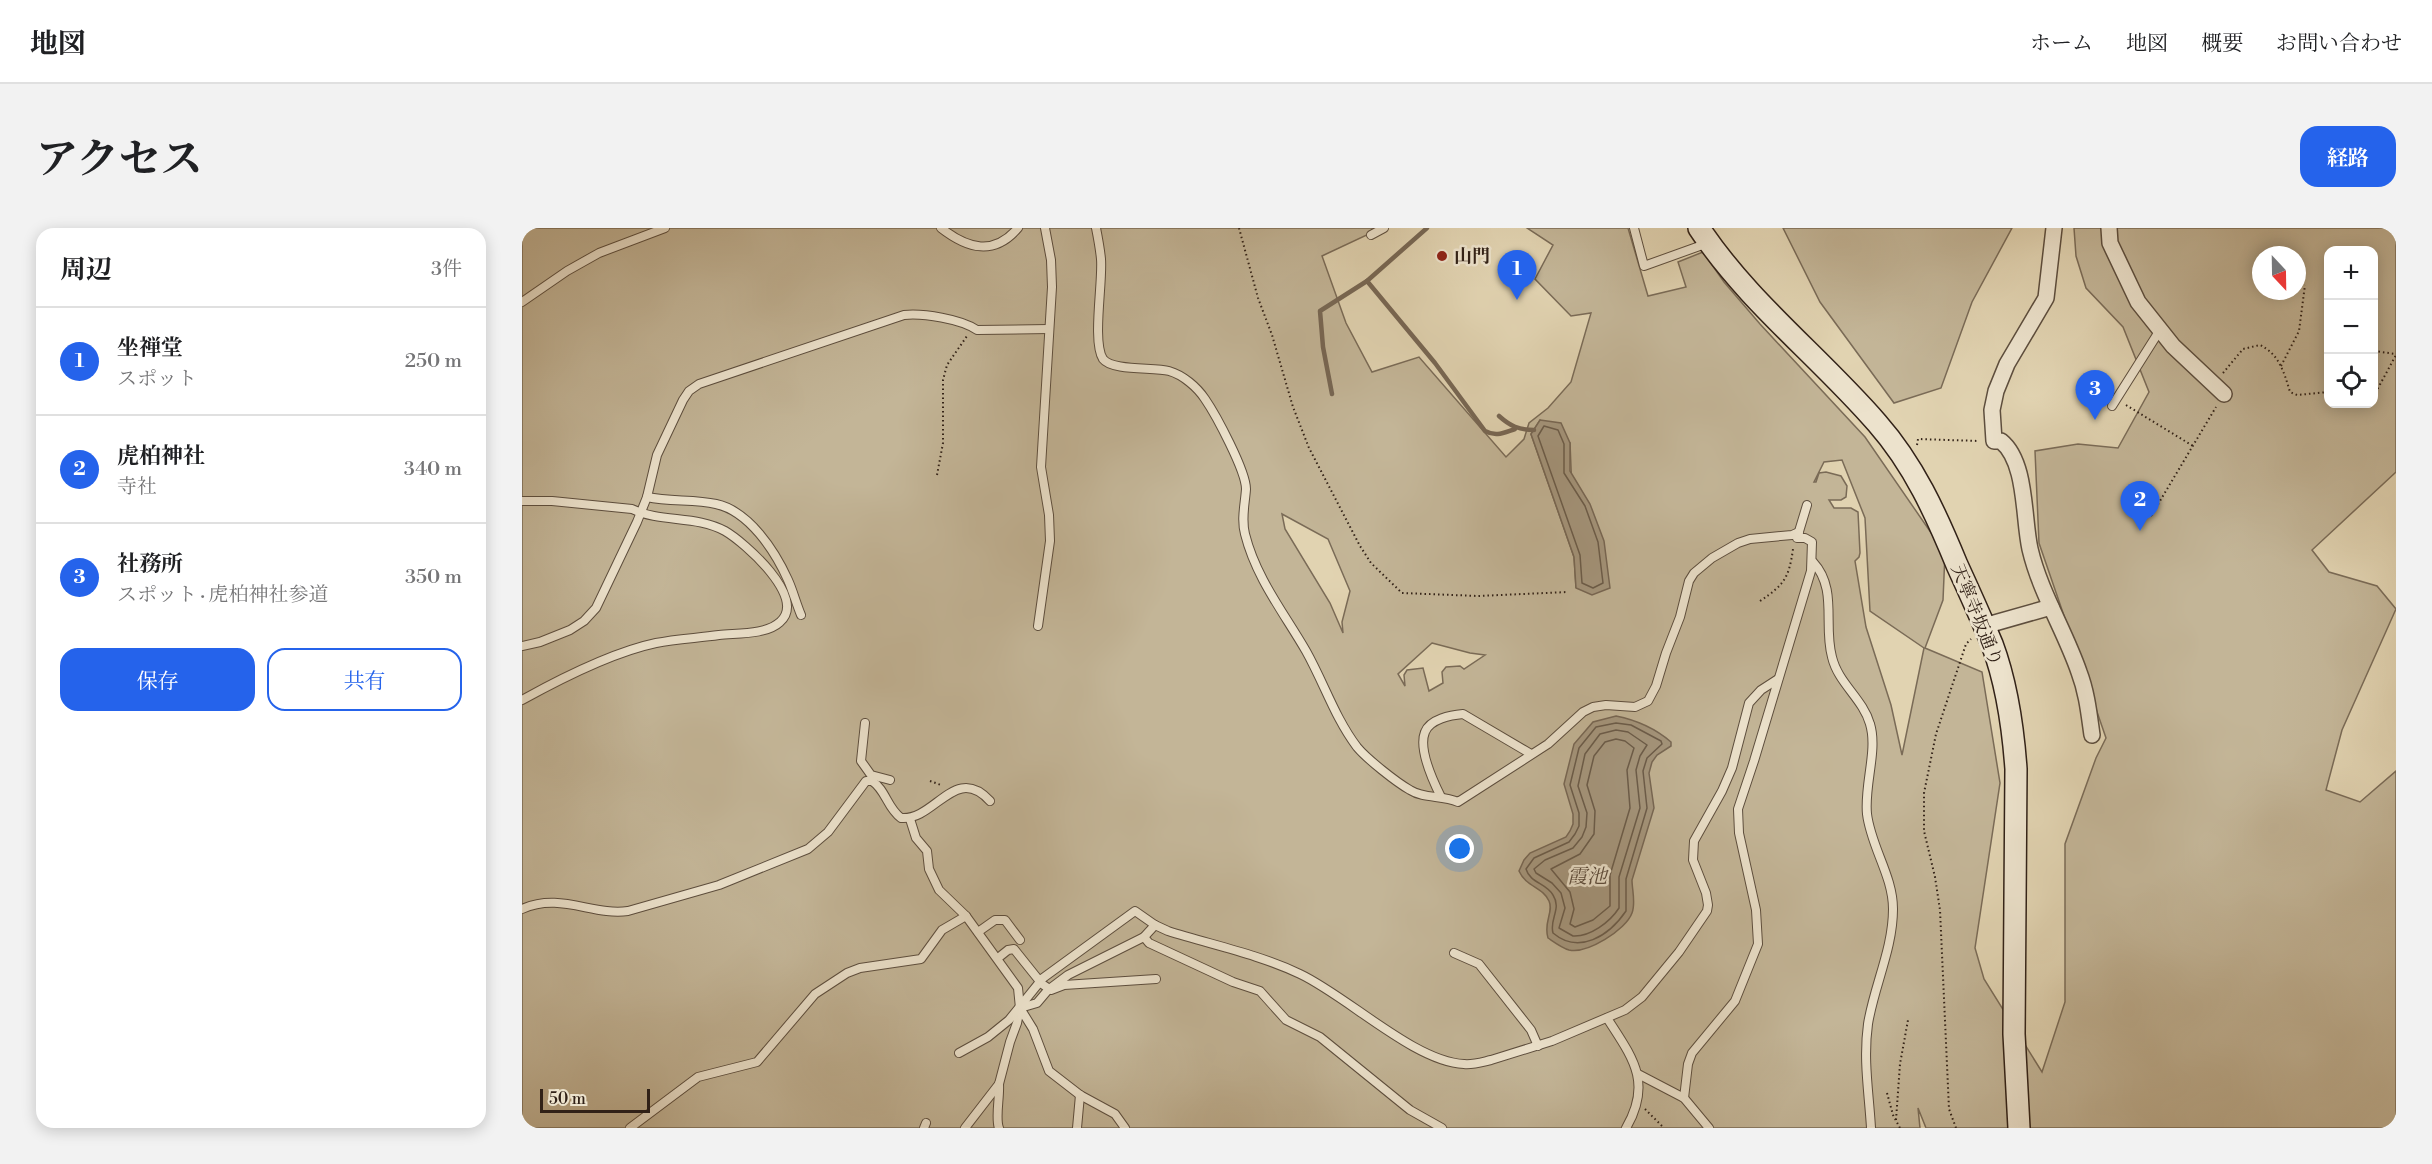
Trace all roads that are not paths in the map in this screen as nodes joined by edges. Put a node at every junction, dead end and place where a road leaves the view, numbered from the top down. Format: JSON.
{"nodes":[{"id":1,"x":664,"y":228,"type":"edge"},
{"id":2,"x":941,"y":228,"type":"edge"},
{"id":3,"x":1018,"y":228,"type":"edge"},
{"id":4,"x":1045,"y":228,"type":"edge"},
{"id":5,"x":1096,"y":228,"type":"edge"},
{"id":6,"x":1384,"y":228,"type":"edge"},
{"id":7,"x":1634,"y":228,"type":"edge"},
{"id":8,"x":2054,"y":228,"type":"edge"},
{"id":9,"x":2109,"y":228,"type":"edge"},
{"id":10,"x":1371,"y":235,"type":"dead end"},
{"id":11,"x":1704,"y":235,"type":"edge"},
{"id":12,"x":522,"y":302,"type":"edge"},
{"id":13,"x":1049,"y":329,"type":"junction"},
{"id":14,"x":2160,"y":330,"type":"junction"},
{"id":15,"x":2219,"y":389,"type":"road end"},
{"id":16,"x":2114,"y":402,"type":"road end"},
{"id":17,"x":647,"y":497,"type":"junction"},
{"id":18,"x":522,"y":501,"type":"edge"},
{"id":19,"x":1807,"y":505,"type":"dead end"},
{"id":20,"x":641,"y":513,"type":"junction"},
{"id":21,"x":1798,"y":535,"type":"junction"},
{"id":22,"x":1813,"y":562,"type":"junction"},
{"id":23,"x":2051,"y":607,"type":"junction"},
{"id":24,"x":801,"y":615,"type":"dead end"},
{"id":25,"x":1038,"y":626,"type":"dead end"},
{"id":26,"x":1984,"y":626,"type":"junction"},
{"id":27,"x":522,"y":646,"type":"edge"},
{"id":28,"x":1778,"y":679,"type":"junction"},
{"id":29,"x":522,"y":700,"type":"edge"},
{"id":30,"x":866,"y":723,"type":"dead end"},
{"id":31,"x":2092,"y":735,"type":"dead end"},
{"id":32,"x":1531,"y":754,"type":"junction"},
{"id":33,"x":866,"y":769,"type":"junction"},
{"id":34,"x":890,"y":780,"type":"dead end"},
{"id":35,"x":866,"y":781,"type":"junction"},
{"id":36,"x":1441,"y":796,"type":"junction"},
{"id":37,"x":990,"y":801,"type":"dead end"},
{"id":38,"x":910,"y":819,"type":"junction"},
{"id":39,"x":522,"y":909,"type":"edge"},
{"id":40,"x":966,"y":916,"type":"junction"},
{"id":41,"x":1155,"y":925,"type":"junction"},
{"id":42,"x":978,"y":932,"type":"junction"},
{"id":43,"x":1144,"y":937,"type":"junction"},
{"id":44,"x":1020,"y":940,"type":"dead end"},
{"id":45,"x":1454,"y":953,"type":"dead end"},
{"id":46,"x":998,"y":958,"type":"junction"},
{"id":47,"x":1156,"y":979,"type":"dead end"},
{"id":48,"x":1039,"y":981,"type":"junction"},
{"id":49,"x":1048,"y":990,"type":"junction"},
{"id":50,"x":1020,"y":1008,"type":"junction"},
{"id":51,"x":1607,"y":1018,"type":"junction"},
{"id":52,"x":1538,"y":1046,"type":"junction"},
{"id":53,"x":959,"y":1053,"type":"dead end"},
{"id":54,"x":1638,"y":1074,"type":"junction"},
{"id":55,"x":999,"y":1084,"type":"junction"},
{"id":56,"x":1080,"y":1095,"type":"junction"},
{"id":57,"x":1684,"y":1098,"type":"junction"},
{"id":58,"x":630,"y":1128,"type":"edge"},
{"id":59,"x":964,"y":1128,"type":"edge"},
{"id":60,"x":999,"y":1128,"type":"edge"},
{"id":61,"x":1077,"y":1128,"type":"edge"},
{"id":62,"x":1125,"y":1128,"type":"edge"},
{"id":63,"x":1442,"y":1128,"type":"edge"},
{"id":64,"x":1626,"y":1128,"type":"edge"},
{"id":65,"x":1709,"y":1128,"type":"edge"},
{"id":66,"x":1871,"y":1128,"type":"edge"},
{"id":67,"x":2019,"y":1128,"type":"edge"}],
"edges":[{"from":1,"to":12,"type":"lane"},
{"from":2,"to":3,"type":"lane"},
{"from":4,"to":13,"type":"lane"},
{"from":5,"to":36,"type":"lane"},
{"from":6,"to":10,"type":"lane"},
{"from":7,"to":11,"type":"lane"},
{"from":8,"to":23,"type":"street"},
{"from":9,"to":14,"type":"street"},
{"from":11,"to":26,"type":"street","name":"天寧寺坂通り"},
{"from":13,"to":17,"type":"lane"},
{"from":13,"to":25,"type":"lane"},
{"from":14,"to":15,"type":"street"},
{"from":14,"to":16,"type":"lane"},
{"from":17,"to":20,"type":"lane"},
{"from":17,"to":24,"type":"lane"},
{"from":18,"to":20,"type":"lane"},
{"from":19,"to":21,"type":"lane"},
{"from":20,"to":27,"type":"lane"},
{"from":20,"to":29,"type":"lane"},
{"from":21,"to":22,"type":"lane"},
{"from":21,"to":32,"type":"lane"},
{"from":22,"to":28,"type":"lane"},
{"from":22,"to":66,"type":"lane"},
{"from":23,"to":26,"type":"street"},
{"from":23,"to":31,"type":"street"},
{"from":26,"to":67,"type":"street","name":"天寧寺坂通り"},
{"from":28,"to":51,"type":"lane"},
{"from":28,"to":57,"type":"lane"},
{"from":30,"to":33,"type":"lane"},
{"from":32,"to":36,"type":"lane"},
{"from":32,"to":36,"type":"lane"},
{"from":33,"to":34,"type":"lane"},
{"from":33,"to":35,"type":"lane"},
{"from":35,"to":38,"type":"lane"},
{"from":35,"to":39,"type":"lane"},
{"from":37,"to":38,"type":"lane"},
{"from":38,"to":40,"type":"lane"},
{"from":40,"to":42,"type":"lane"},
{"from":40,"to":58,"type":"lane"},
{"from":41,"to":43,"type":"lane"},
{"from":41,"to":48,"type":"lane"},
{"from":41,"to":52,"type":"lane"},
{"from":42,"to":44,"type":"lane"},
{"from":42,"to":46,"type":"lane"},
{"from":43,"to":49,"type":"lane"},
{"from":43,"to":63,"type":"lane"},
{"from":45,"to":52,"type":"lane"},
{"from":46,"to":48,"type":"lane"},
{"from":46,"to":50,"type":"lane"},
{"from":47,"to":49,"type":"lane"},
{"from":48,"to":49,"type":"lane"},
{"from":48,"to":50,"type":"lane"},
{"from":49,"to":50,"type":"lane"},
{"from":50,"to":53,"type":"lane"},
{"from":50,"to":55,"type":"lane"},
{"from":50,"to":56,"type":"lane"},
{"from":51,"to":52,"type":"lane"},
{"from":51,"to":54,"type":"lane"},
{"from":54,"to":57,"type":"lane"},
{"from":54,"to":64,"type":"lane"},
{"from":55,"to":59,"type":"lane"},
{"from":55,"to":60,"type":"lane"},
{"from":56,"to":61,"type":"lane"},
{"from":56,"to":62,"type":"lane"},
{"from":57,"to":65,"type":"lane"}]}
